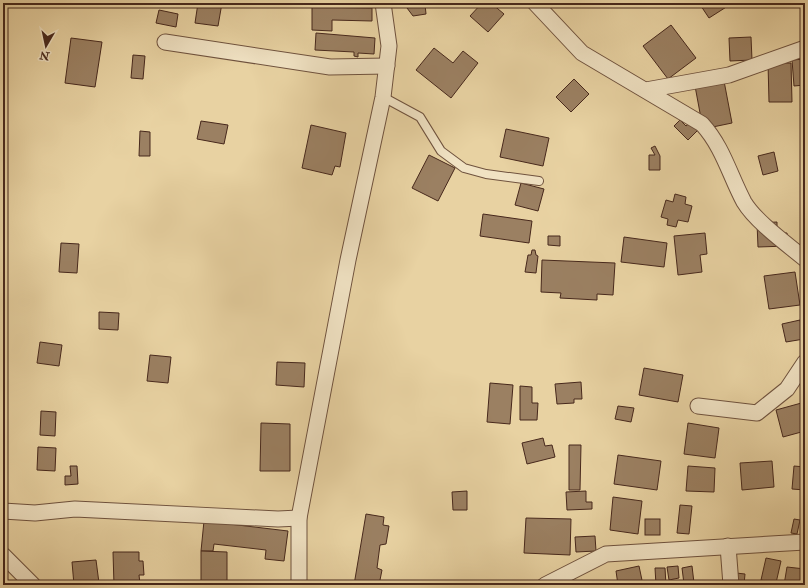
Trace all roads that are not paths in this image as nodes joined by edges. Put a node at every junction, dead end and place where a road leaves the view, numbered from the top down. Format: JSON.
{"nodes":[{"id":1,"x":383,"y":3,"type":"edge"},
{"id":2,"x":535,"y":3,"type":"edge"},
{"id":3,"x":165,"y":42,"type":"dead end"},
{"id":4,"x":805,"y":48,"type":"edge"},
{"id":5,"x":387,"y":66,"type":"junction"},
{"id":6,"x":646,"y":90,"type":"junction"},
{"id":7,"x":383,"y":97,"type":"junction"},
{"id":8,"x":539,"y":181,"type":"dead end"},
{"id":9,"x":805,"y":259,"type":"edge"},
{"id":10,"x":805,"y":362,"type":"edge"},
{"id":11,"x":698,"y":406,"type":"dead end"},
{"id":12,"x":3,"y":512,"type":"edge"},
{"id":13,"x":299,"y":518,"type":"junction"},
{"id":14,"x":805,"y":542,"type":"edge"},
{"id":15,"x":728,"y":546,"type":"junction"},
{"id":16,"x":3,"y":555,"type":"edge"},
{"id":17,"x":33,"y":585,"type":"edge"},
{"id":18,"x":299,"y":585,"type":"edge"},
{"id":19,"x":545,"y":585,"type":"edge"},
{"id":20,"x":731,"y":585,"type":"edge"}],
"edges":[{"from":1,"to":5,"type":"street"},
{"from":2,"to":6,"type":"street"},
{"from":3,"to":5,"type":"street"},
{"from":4,"to":6,"type":"street"},
{"from":5,"to":7,"type":"street"},
{"from":6,"to":9,"type":"street"},
{"from":7,"to":8,"type":"lane"},
{"from":7,"to":13,"type":"street"},
{"from":10,"to":11,"type":"street"},
{"from":12,"to":13,"type":"street"},
{"from":13,"to":18,"type":"street"},
{"from":14,"to":15,"type":"street"},
{"from":15,"to":19,"type":"street"},
{"from":15,"to":20,"type":"street"},
{"from":16,"to":17,"type":"street"}]}
